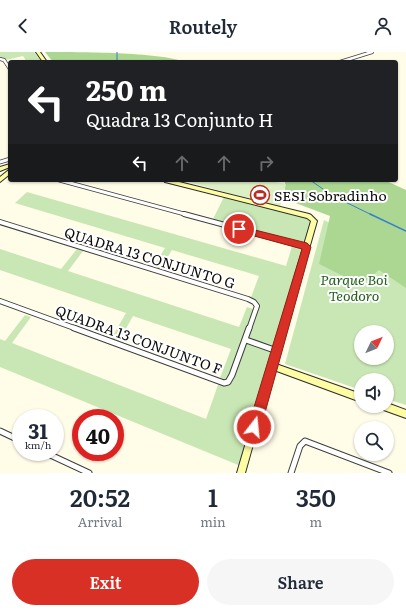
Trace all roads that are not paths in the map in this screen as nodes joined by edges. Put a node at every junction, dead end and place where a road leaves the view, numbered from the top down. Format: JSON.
{"nodes":[{"id":1,"x":372,"y":52,"type":"edge"},
{"id":2,"x":0,"y":60,"type":"edge"},
{"id":3,"x":346,"y":60,"type":"edge"},
{"id":4,"x":8,"y":66,"type":"edge"},
{"id":5,"x":8,"y":174,"type":"edge"},
{"id":6,"x":0,"y":180,"type":"edge"},
{"id":7,"x":66,"y":182,"type":"edge"},
{"id":8,"x":173,"y":182,"type":"edge"},
{"id":9,"x":0,"y":222,"type":"edge"},
{"id":10,"x":307,"y":247,"type":"junction"},
{"id":11,"x":0,"y":301,"type":"edge"},
{"id":12,"x":246,"y":340,"type":"junction"},
{"id":13,"x":276,"y":351,"type":"junction"},
{"id":14,"x":272,"y":366,"type":"junction"},
{"id":15,"x":354,"y":395,"type":"edge"},
{"id":16,"x":394,"y":410,"type":"edge"},
{"id":17,"x":406,"y":414,"type":"edge"},
{"id":18,"x":0,"y":431,"type":"edge"},
{"id":19,"x":12,"y":437,"type":"edge"},
{"id":20,"x":63,"y":461,"type":"edge"},
{"id":21,"x":89,"y":473,"type":"edge"},
{"id":22,"x":241,"y":473,"type":"edge"},
{"id":23,"x":291,"y":473,"type":"edge"},
{"id":24,"x":389,"y":473,"type":"edge"}],
"edges":[{"from":1,"to":3,"type":"street"},
{"from":2,"to":4,"type":"street"},
{"from":5,"to":6,"type":"street"},
{"from":7,"to":10,"type":"street"},
{"from":8,"to":10,"type":"street"},
{"from":9,"to":12,"type":"street","name":"QUADRA 13 CONJUNTO G"},
{"from":10,"to":13,"type":"street"},
{"from":11,"to":12,"type":"street","name":"QUADRA 13 CONJUNTO F"},
{"from":12,"to":13,"type":"street"},
{"from":13,"to":14,"type":"street"},
{"from":14,"to":15,"type":"street"},
{"from":14,"to":22,"type":"street"},
{"from":16,"to":17,"type":"street"},
{"from":18,"to":19,"type":"street"},
{"from":20,"to":21,"type":"street"},
{"from":23,"to":24,"type":"street"}]}
